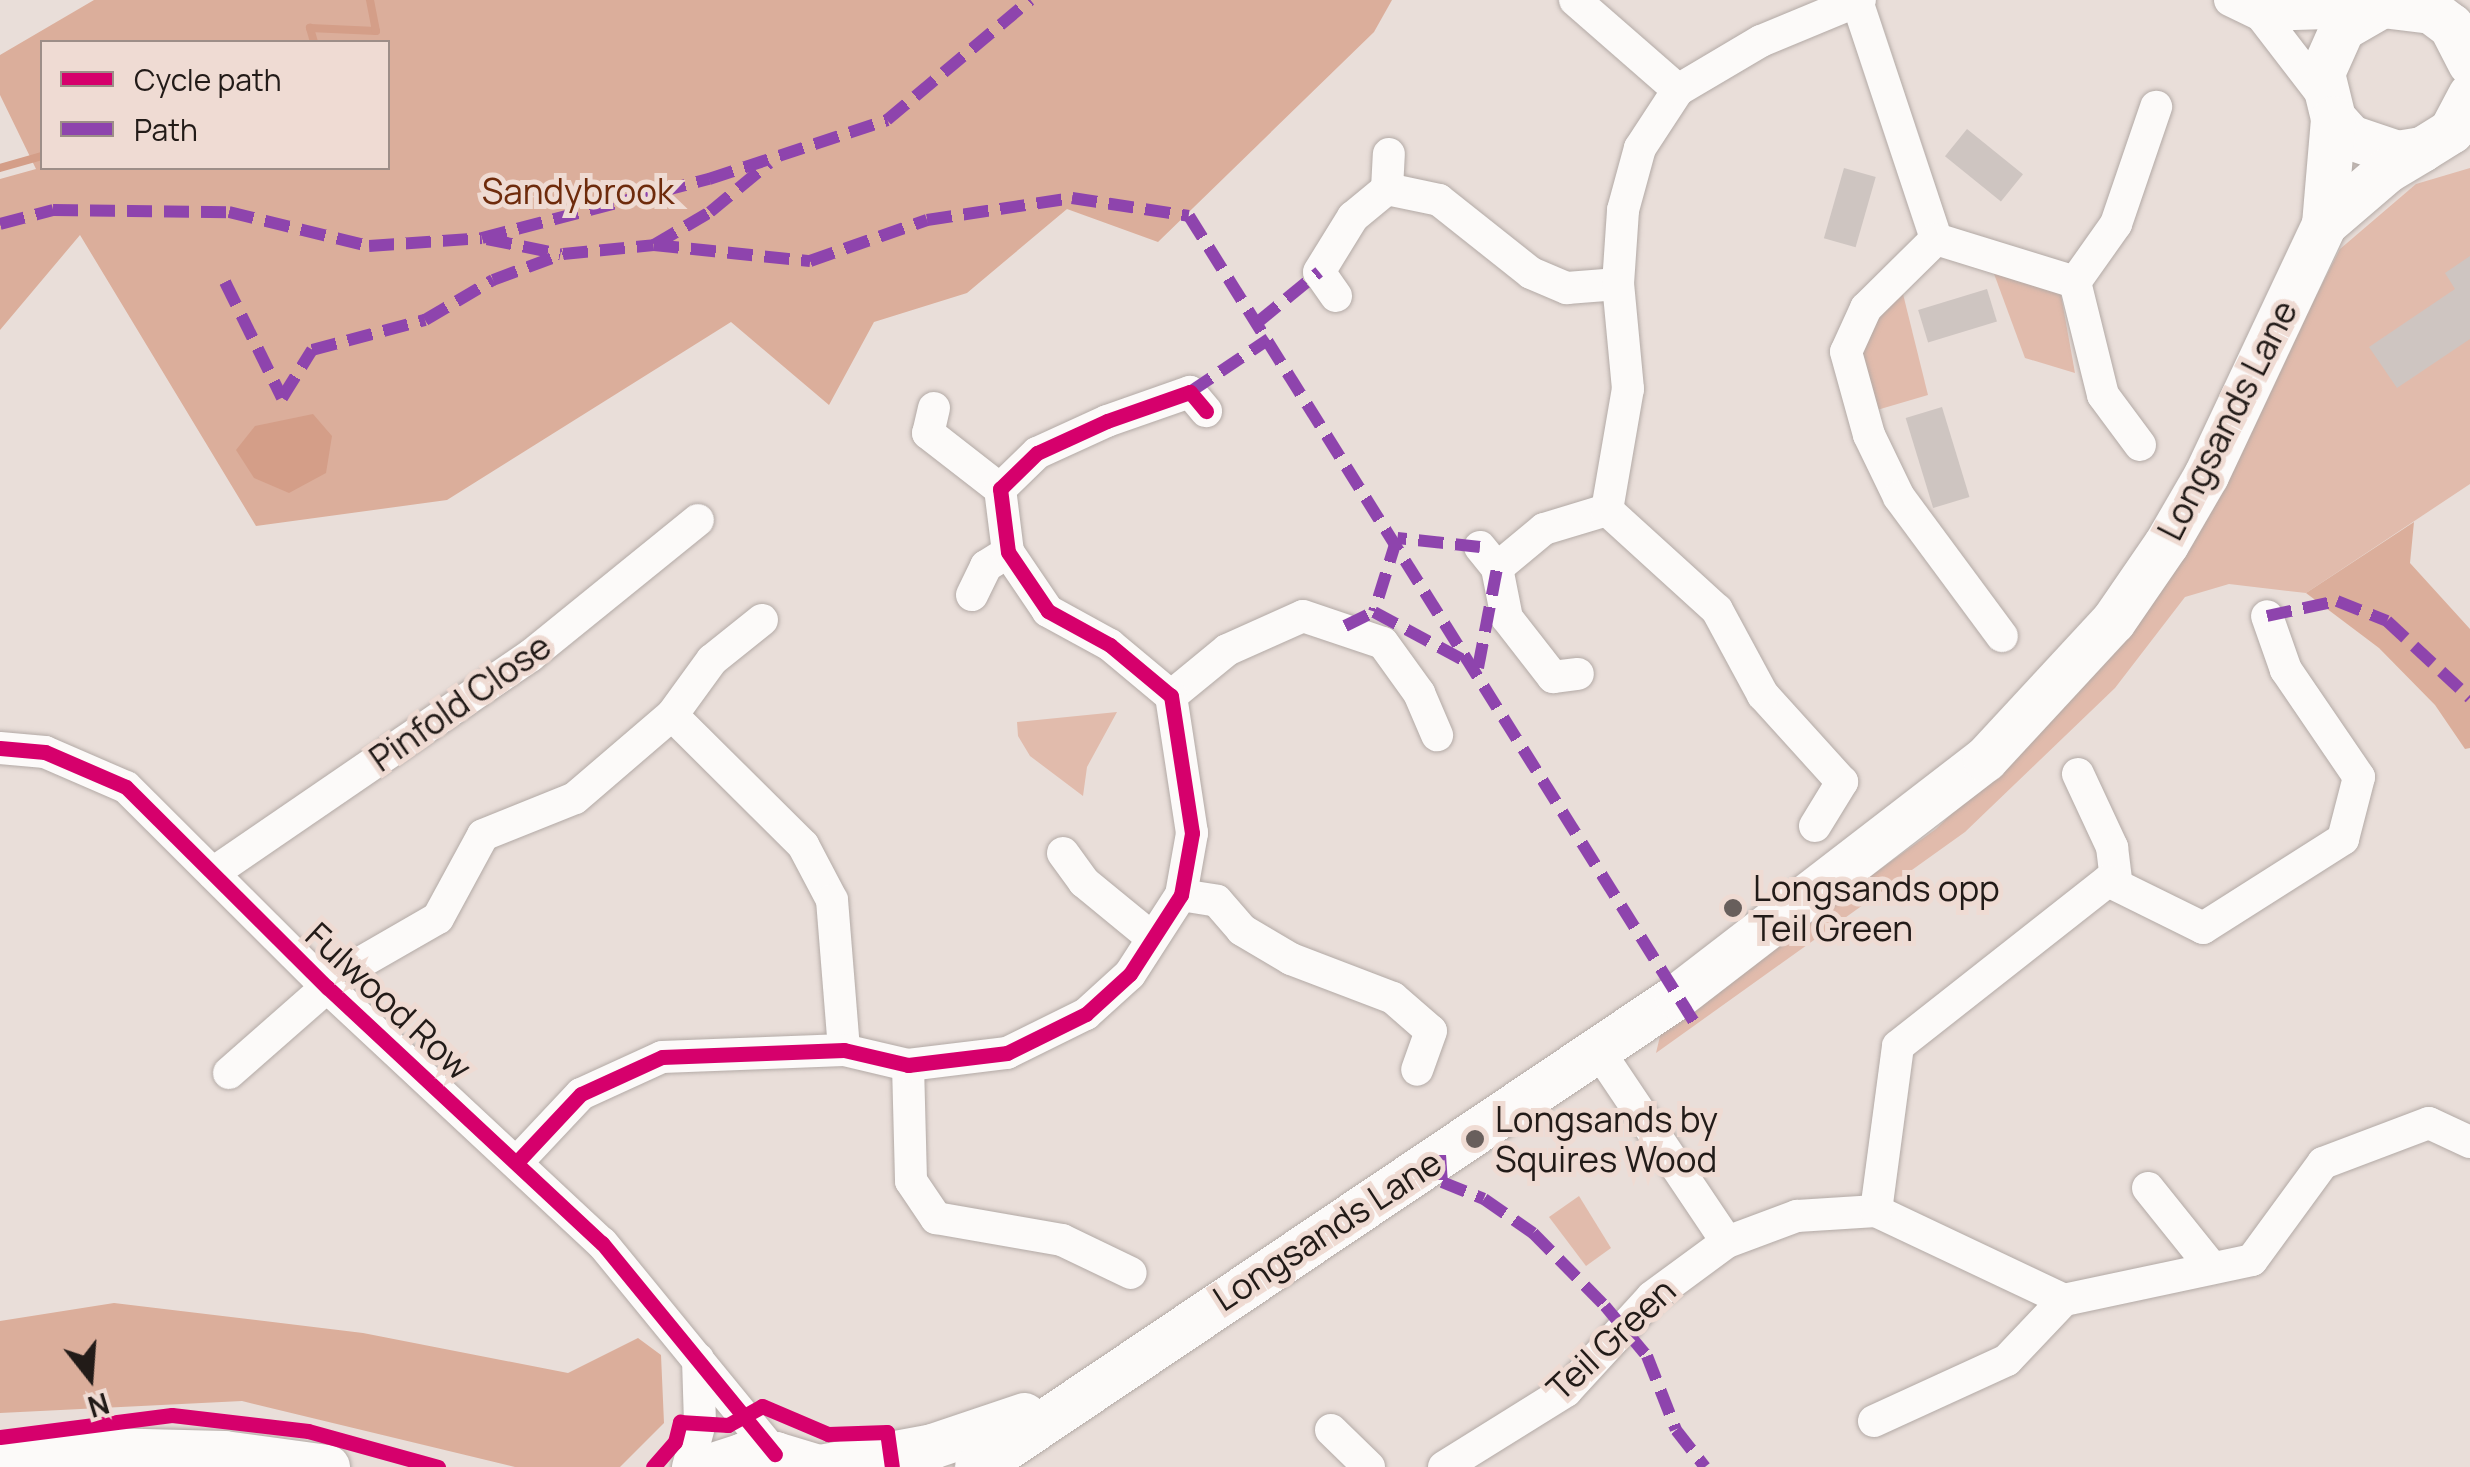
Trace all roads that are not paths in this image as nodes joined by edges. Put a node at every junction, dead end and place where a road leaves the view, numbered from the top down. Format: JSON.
{"nodes":[{"id":1,"x":1575,"y":0,"type":"edge"},
{"id":2,"x":2230,"y":0,"type":"edge"},
{"id":3,"x":1859,"y":1,"type":"edge"},
{"id":4,"x":2378,"y":6,"type":"edge"},
{"id":5,"x":2261,"y":15,"type":"junction"},
{"id":6,"x":2468,"y":38,"type":"edge"},
{"id":7,"x":1678,"y":90,"type":"junction"},
{"id":8,"x":2470,"y":95,"type":"edge"},
{"id":9,"x":2156,"y":107,"type":"dead end"},
{"id":10,"x":2329,"y":108,"type":"junction"},
{"id":11,"x":2442,"y":144,"type":"edge"},
{"id":12,"x":1389,"y":154,"type":"dead end"},
{"id":13,"x":1387,"y":189,"type":"junction"},
{"id":14,"x":2324,"y":224,"type":"junction"},
{"id":15,"x":1936,"y":239,"type":"junction"},
{"id":16,"x":2075,"y":282,"type":"junction"},
{"id":17,"x":1618,"y":284,"type":"junction"},
{"id":18,"x":1336,"y":296,"type":"dead end"},
{"id":19,"x":934,"y":408,"type":"dead end"},
{"id":20,"x":1206,"y":411,"type":"dead end"},
{"id":21,"x":2140,"y":446,"type":"dead end"},
{"id":22,"x":1000,"y":489,"type":"junction"},
{"id":23,"x":1607,"y":510,"type":"junction"},
{"id":24,"x":698,"y":520,"type":"dead end"},
{"id":25,"x":1008,"y":552,"type":"junction"},
{"id":26,"x":972,"y":595,"type":"dead end"},
{"id":27,"x":2267,"y":616,"type":"dead end"},
{"id":28,"x":762,"y":620,"type":"dead end"},
{"id":29,"x":2002,"y":636,"type":"dead end"},
{"id":30,"x":1578,"y":674,"type":"dead end"},
{"id":31,"x":1170,"y":696,"type":"junction"},
{"id":32,"x":672,"y":715,"type":"junction"},
{"id":33,"x":1437,"y":735,"type":"dead end"},
{"id":34,"x":0,"y":748,"type":"edge"},
{"id":35,"x":2078,"y":774,"type":"dead end"},
{"id":36,"x":1815,"y":826,"type":"dead end"},
{"id":37,"x":1063,"y":852,"type":"dead end"},
{"id":38,"x":212,"y":873,"type":"junction"},
{"id":39,"x":2117,"y":885,"type":"junction"},
{"id":40,"x":1180,"y":895,"type":"junction"},
{"id":41,"x":1151,"y":937,"type":"junction"},
{"id":42,"x":365,"y":960,"type":"dead end"},
{"id":43,"x":327,"y":987,"type":"junction"},
{"id":44,"x":844,"y":1050,"type":"junction"},
{"id":45,"x":1598,"y":1050,"type":"junction"},
{"id":46,"x":908,"y":1065,"type":"junction"},
{"id":47,"x":1416,"y":1070,"type":"dead end"},
{"id":48,"x":229,"y":1072,"type":"dead end"},
{"id":49,"x":2470,"y":1142,"type":"edge"},
{"id":50,"x":518,"y":1161,"type":"junction"},
{"id":51,"x":2148,"y":1188,"type":"dead end"},
{"id":52,"x":1876,"y":1211,"type":"junction"},
{"id":53,"x":1727,"y":1242,"type":"junction"},
{"id":54,"x":2212,"y":1268,"type":"junction"},
{"id":55,"x":1131,"y":1273,"type":"dead end"},
{"id":56,"x":2064,"y":1300,"type":"junction"},
{"id":57,"x":698,"y":1359,"type":"junction"},
{"id":58,"x":1068,"y":1400,"type":"junction"},
{"id":59,"x":1874,"y":1421,"type":"dead end"},
{"id":60,"x":1330,"y":1430,"type":"dead end"},
{"id":61,"x":775,"y":1454,"type":"junction"},
{"id":62,"x":0,"y":1464,"type":"edge"},
{"id":63,"x":327,"y":1467,"type":"edge"},
{"id":64,"x":688,"y":1467,"type":"edge"},
{"id":65,"x":707,"y":1467,"type":"edge"},
{"id":66,"x":818,"y":1467,"type":"edge"},
{"id":67,"x":977,"y":1467,"type":"edge"},
{"id":68,"x":1369,"y":1467,"type":"edge"},
{"id":69,"x":1444,"y":1467,"type":"edge"}],
"edges":[{"from":1,"to":7,"type":"street"},
{"from":2,"to":5,"type":"street"},
{"from":3,"to":7,"type":"street"},
{"from":3,"to":15,"type":"street"},
{"from":4,"to":5,"type":"street"},
{"from":4,"to":6,"type":"main road"},
{"from":4,"to":10,"type":"main road","name":"Longsands Lane"},
{"from":5,"to":10,"type":"street"},
{"from":7,"to":17,"type":"street"},
{"from":8,"to":11,"type":"main road","name":"Longsands Lane"},
{"from":9,"to":16,"type":"street"},
{"from":10,"to":11,"type":"main road"},
{"from":10,"to":14,"type":"main road","name":"Longsands Lane"},
{"from":11,"to":14,"type":"main road","name":"Longsands Lane"},
{"from":12,"to":13,"type":"street"},
{"from":13,"to":17,"type":"street"},
{"from":13,"to":18,"type":"street"},
{"from":14,"to":45,"type":"main road","name":"Longsands Lane"},
{"from":15,"to":16,"type":"street"},
{"from":15,"to":29,"type":"street"},
{"from":16,"to":21,"type":"street"},
{"from":17,"to":23,"type":"street"},
{"from":19,"to":22,"type":"street"},
{"from":20,"to":22,"type":"street"},
{"from":22,"to":25,"type":"street"},
{"from":23,"to":30,"type":"street"},
{"from":23,"to":36,"type":"street"},
{"from":24,"to":38,"type":"street","name":"Pinfold Close"},
{"from":25,"to":26,"type":"street"},
{"from":25,"to":31,"type":"street"},
{"from":27,"to":39,"type":"street"},
{"from":28,"to":32,"type":"street"},
{"from":31,"to":33,"type":"street"},
{"from":31,"to":40,"type":"street"},
{"from":32,"to":42,"type":"street"},
{"from":32,"to":44,"type":"street"},
{"from":34,"to":38,"type":"street","name":"Fulwood Row"},
{"from":35,"to":39,"type":"street"},
{"from":37,"to":41,"type":"street"},
{"from":38,"to":43,"type":"street","name":"Fulwood Row"},
{"from":39,"to":52,"type":"street"},
{"from":40,"to":41,"type":"street"},
{"from":40,"to":47,"type":"street"},
{"from":41,"to":46,"type":"street"},
{"from":43,"to":48,"type":"street"},
{"from":43,"to":50,"type":"street","name":"Fulwood Row"},
{"from":44,"to":46,"type":"street"},
{"from":44,"to":50,"type":"street"},
{"from":45,"to":53,"type":"street"},
{"from":45,"to":58,"type":"main road","name":"Longsands Lane"},
{"from":46,"to":55,"type":"street"},
{"from":49,"to":54,"type":"street"},
{"from":50,"to":57,"type":"street","name":"Fulwood Row"},
{"from":51,"to":54,"type":"street"},
{"from":52,"to":53,"type":"street","name":"Teil Green"},
{"from":52,"to":56,"type":"street"},
{"from":53,"to":69,"type":"street","name":"Teil Green"},
{"from":54,"to":56,"type":"street"},
{"from":56,"to":59,"type":"street"},
{"from":57,"to":61,"type":"street","name":"Fulwood Row"},
{"from":57,"to":64,"type":"street"},
{"from":58,"to":66,"type":"main road"},
{"from":58,"to":67,"type":"main road"},
{"from":60,"to":68,"type":"street"},
{"from":61,"to":65,"type":"main road"},
{"from":61,"to":66,"type":"main road"},
{"from":62,"to":63,"type":"main road"}]}
